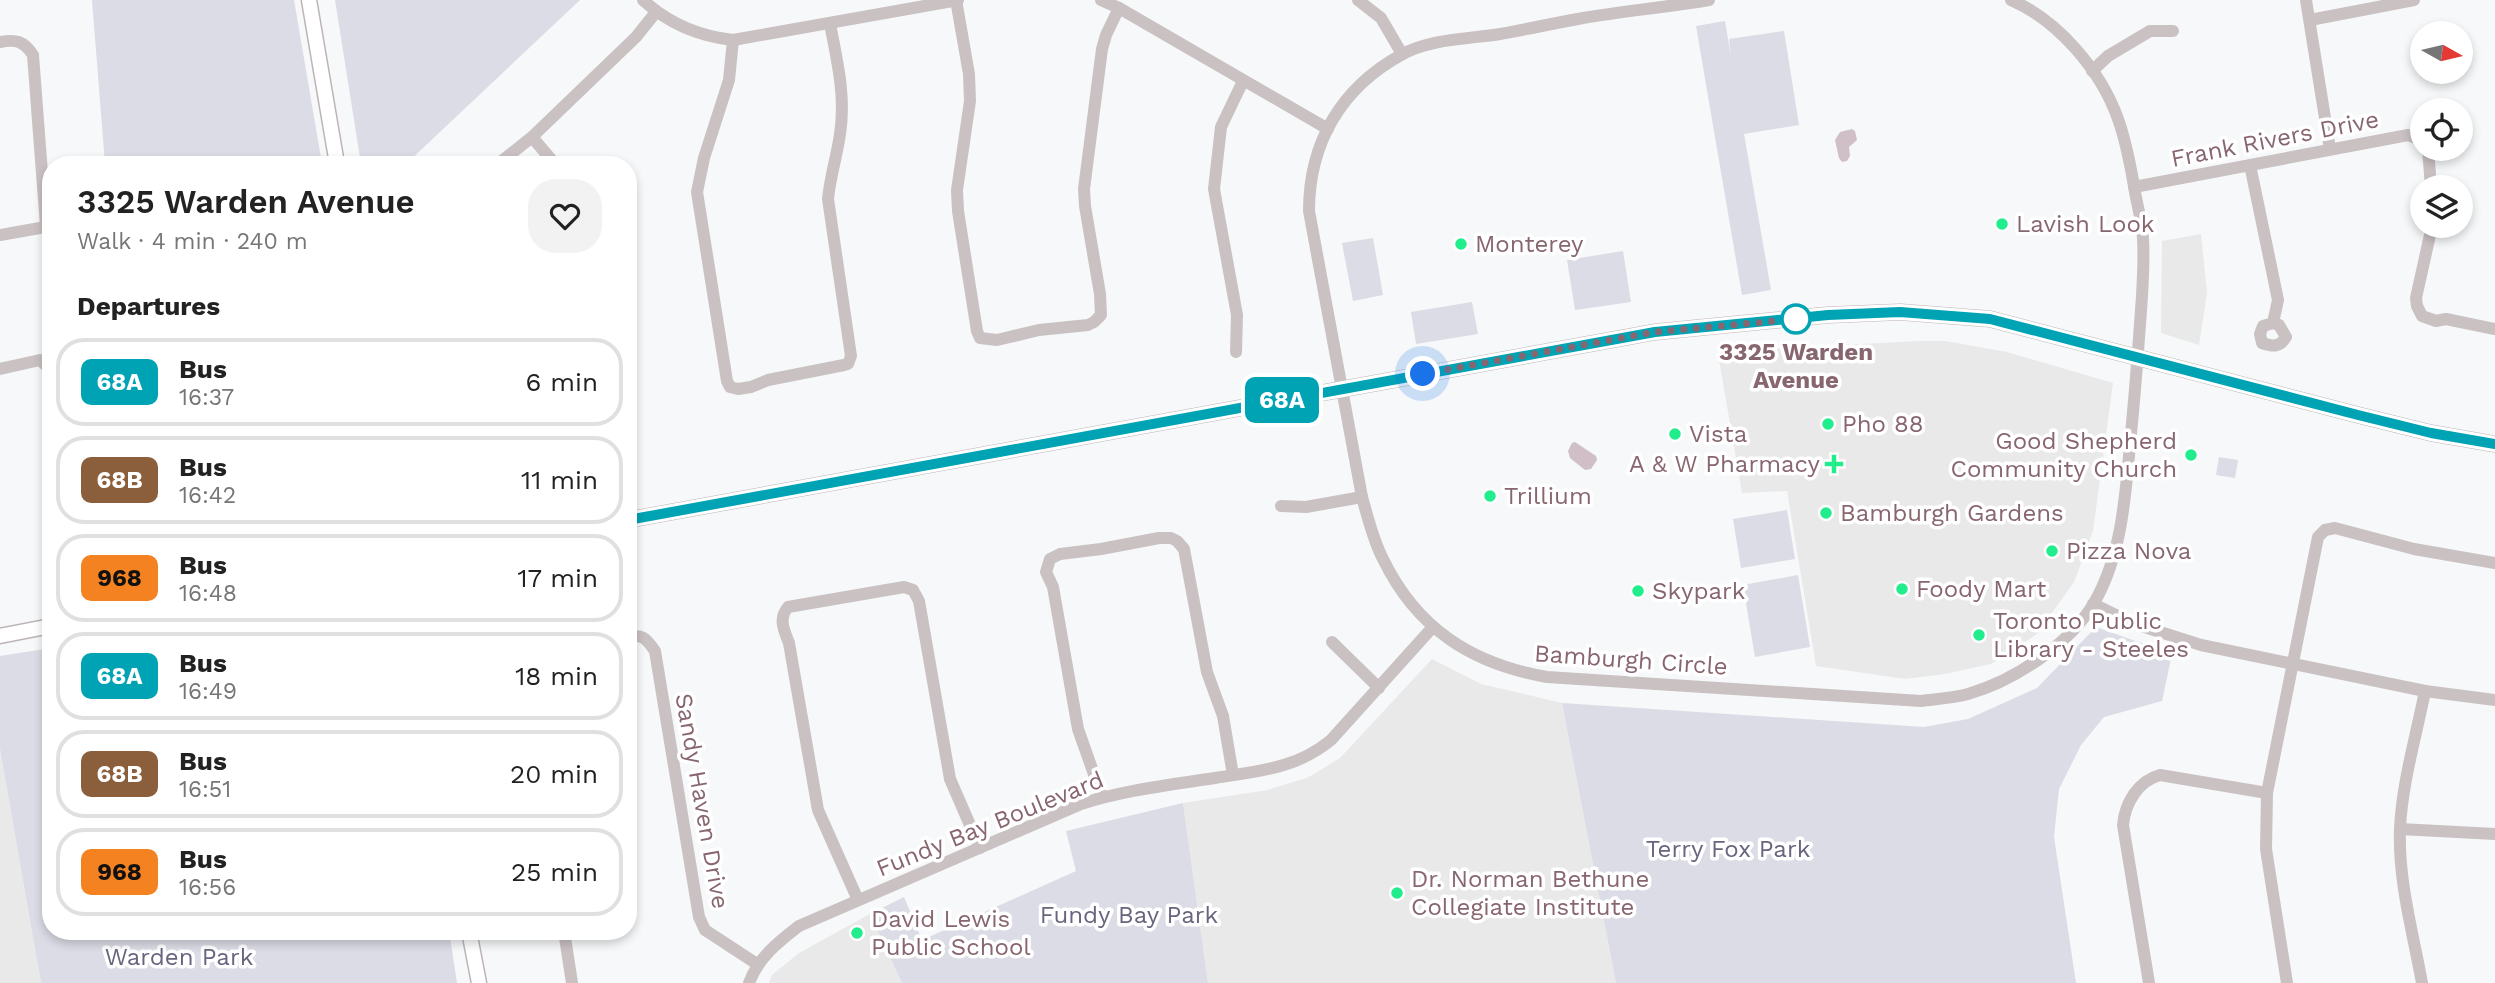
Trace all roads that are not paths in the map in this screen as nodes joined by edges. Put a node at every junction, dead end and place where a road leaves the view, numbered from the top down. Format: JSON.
{"nodes":[{"id":1,"x":309,"y":0,"type":"edge"},
{"id":2,"x":643,"y":0,"type":"edge"},
{"id":3,"x":957,"y":0,"type":"edge"},
{"id":4,"x":1101,"y":0,"type":"edge"},
{"id":5,"x":1358,"y":0,"type":"edge"},
{"id":6,"x":1709,"y":0,"type":"edge"},
{"id":7,"x":2011,"y":0,"type":"edge"},
{"id":8,"x":2306,"y":0,"type":"edge"},
{"id":9,"x":2414,"y":0,"type":"edge"},
{"id":10,"x":1119,"y":8,"type":"junction"},
{"id":11,"x":656,"y":12,"type":"junction"},
{"id":12,"x":2310,"y":20,"type":"junction"},
{"id":13,"x":830,"y":24,"type":"junction"},
{"id":14,"x":2173,"y":31,"type":"dead end"},
{"id":15,"x":733,"y":40,"type":"junction"},
{"id":16,"x":0,"y":43,"type":"edge"},
{"id":17,"x":1402,"y":54,"type":"junction"},
{"id":18,"x":2092,"y":71,"type":"junction"},
{"id":19,"x":1242,"y":81,"type":"junction"},
{"id":20,"x":1328,"y":129,"type":"junction"},
{"id":21,"x":2410,"y":135,"type":"edge"},
{"id":22,"x":532,"y":137,"type":"junction"},
{"id":23,"x":2330,"y":149,"type":"junction"},
{"id":24,"x":336,"y":156,"type":"edge"},
{"id":25,"x":508,"y":156,"type":"edge"},
{"id":26,"x":548,"y":156,"type":"edge"},
{"id":27,"x":42,"y":158,"type":"edge"},
{"id":28,"x":2250,"y":165,"type":"junction"},
{"id":29,"x":2134,"y":187,"type":"junction"},
{"id":30,"x":42,"y":227,"type":"edge"},
{"id":31,"x":0,"y":235,"type":"edge"},
{"id":32,"x":2429,"y":238,"type":"edge"},
{"id":33,"x":2273,"y":323,"type":"dead end"},
{"id":34,"x":2495,"y":330,"type":"edge"},
{"id":35,"x":1236,"y":352,"type":"dead end"},
{"id":36,"x":2138,"y":358,"type":"junction"},
{"id":37,"x":42,"y":362,"type":"edge"},
{"id":38,"x":0,"y":369,"type":"edge"},
{"id":39,"x":1342,"y":389,"type":"junction"},
{"id":40,"x":2495,"y":444,"type":"edge"},
{"id":41,"x":1362,"y":497,"type":"junction"},
{"id":42,"x":1281,"y":506,"type":"dead end"},
{"id":43,"x":637,"y":518,"type":"edge"},
{"id":44,"x":2495,"y":563,"type":"edge"},
{"id":45,"x":2093,"y":604,"type":"junction"},
{"id":46,"x":42,"y":628,"type":"edge"},
{"id":47,"x":1432,"y":628,"type":"junction"},
{"id":48,"x":637,"y":635,"type":"edge"},
{"id":49,"x":0,"y":636,"type":"edge"},
{"id":50,"x":1332,"y":642,"type":"dead end"},
{"id":51,"x":2293,"y":663,"type":"junction"},
{"id":52,"x":1379,"y":688,"type":"junction"},
{"id":53,"x":2425,"y":691,"type":"junction"},
{"id":54,"x":2495,"y":699,"type":"edge"},
{"id":55,"x":1233,"y":775,"type":"junction"},
{"id":56,"x":2267,"y":793,"type":"junction"},
{"id":57,"x":1102,"y":797,"type":"junction"},
{"id":58,"x":2400,"y":829,"type":"junction"},
{"id":59,"x":2495,"y":834,"type":"edge"},
{"id":60,"x":980,"y":848,"type":"junction"},
{"id":61,"x":858,"y":901,"type":"junction"},
{"id":62,"x":471,"y":940,"type":"edge"},
{"id":63,"x":565,"y":940,"type":"edge"},
{"id":64,"x":757,"y":964,"type":"junction"},
{"id":65,"x":479,"y":983,"type":"edge"},
{"id":66,"x":572,"y":983,"type":"edge"},
{"id":67,"x":749,"y":983,"type":"edge"},
{"id":68,"x":2149,"y":983,"type":"edge"},
{"id":69,"x":2287,"y":983,"type":"edge"},
{"id":70,"x":2422,"y":983,"type":"edge"}],
"edges":[{"from":1,"to":24,"type":"main road"},
{"from":2,"to":11,"type":"street"},
{"from":3,"to":10,"type":"street"},
{"from":3,"to":13,"type":"street"},
{"from":4,"to":10,"type":"street"},
{"from":5,"to":17,"type":"street"},
{"from":6,"to":17,"type":"street","name":"Bamburgh Circle"},
{"from":7,"to":18,"type":"street","name":"Bamburgh Circle"},
{"from":8,"to":12,"type":"street"},
{"from":9,"to":12,"type":"street"},
{"from":10,"to":19,"type":"street"},
{"from":11,"to":15,"type":"street"},
{"from":11,"to":22,"type":"street"},
{"from":12,"to":23,"type":"street"},
{"from":13,"to":15,"type":"street"},
{"from":13,"to":15,"type":"street"},
{"from":14,"to":18,"type":"street"},
{"from":16,"to":27,"type":"street"},
{"from":17,"to":20,"type":"street","name":"Bamburgh Circle"},
{"from":18,"to":29,"type":"street","name":"Bamburgh Circle"},
{"from":19,"to":20,"type":"street"},
{"from":19,"to":35,"type":"street"},
{"from":20,"to":39,"type":"street","name":"Bamburgh Circle"},
{"from":21,"to":23,"type":"street","name":"Frank Rivers Drive"},
{"from":22,"to":25,"type":"street"},
{"from":22,"to":26,"type":"street"},
{"from":23,"to":28,"type":"street","name":"Frank Rivers Drive"},
{"from":28,"to":29,"type":"street","name":"Frank Rivers Drive"},
{"from":28,"to":33,"type":"street"},
{"from":29,"to":36,"type":"street","name":"Bamburgh Circle"},
{"from":30,"to":31,"type":"street"},
{"from":32,"to":34,"type":"street"},
{"from":36,"to":39,"type":"main road"},
{"from":36,"to":40,"type":"main road"},
{"from":36,"to":45,"type":"street","name":"Bamburgh Circle"},
{"from":37,"to":38,"type":"street"},
{"from":39,"to":41,"type":"street","name":"Bamburgh Circle"},
{"from":39,"to":43,"type":"main road"},
{"from":41,"to":42,"type":"street"},
{"from":41,"to":47,"type":"street","name":"Bamburgh Circle"},
{"from":44,"to":51,"type":"street"},
{"from":45,"to":47,"type":"street","name":"Bamburgh Circle"},
{"from":45,"to":51,"type":"street"},
{"from":46,"to":49,"type":"main road"},
{"from":47,"to":52,"type":"street","name":"Fundy Bay Boulevard"},
{"from":48,"to":64,"type":"street","name":"Sandy Haven Drive"},
{"from":50,"to":52,"type":"street"},
{"from":51,"to":53,"type":"street"},
{"from":51,"to":56,"type":"street"},
{"from":52,"to":55,"type":"street","name":"Fundy Bay Boulevard"},
{"from":53,"to":54,"type":"street"},
{"from":53,"to":58,"type":"street"},
{"from":55,"to":57,"type":"street","name":"Fundy Bay Boulevard"},
{"from":55,"to":57,"type":"street"},
{"from":56,"to":68,"type":"street"},
{"from":56,"to":69,"type":"street"},
{"from":57,"to":60,"type":"street","name":"Fundy Bay Boulevard"},
{"from":58,"to":59,"type":"street"},
{"from":58,"to":70,"type":"street"},
{"from":60,"to":61,"type":"street","name":"Fundy Bay Boulevard"},
{"from":60,"to":61,"type":"street"},
{"from":61,"to":64,"type":"street","name":"Fundy Bay Boulevard"},
{"from":62,"to":65,"type":"main road"},
{"from":63,"to":66,"type":"street"},
{"from":64,"to":67,"type":"street","name":"Fundy Bay Boulevard"}]}
